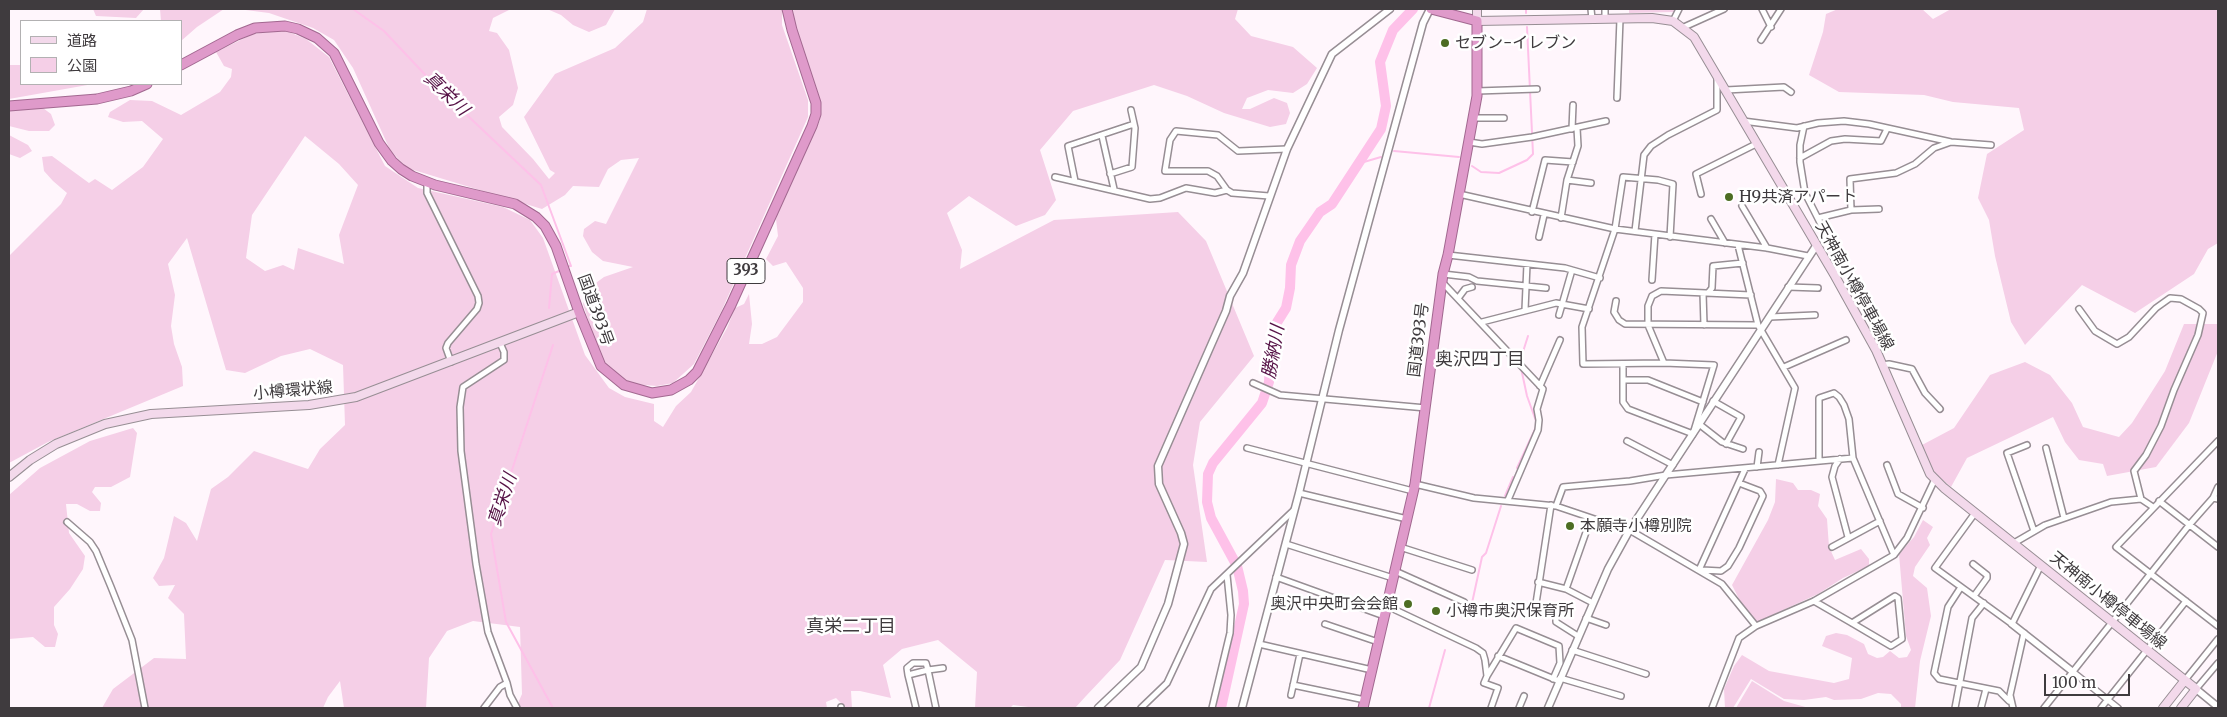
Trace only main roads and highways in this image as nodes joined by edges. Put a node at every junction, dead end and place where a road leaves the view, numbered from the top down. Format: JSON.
{"nodes":[{"id":1,"x":787,"y":9,"type":"edge"},
{"id":2,"x":1430,"y":9,"type":"edge"},
{"id":3,"x":1477,"y":9,"type":"edge"},
{"id":4,"x":1477,"y":21,"type":"junction"},
{"id":5,"x":182,"y":64,"type":"edge"},
{"id":6,"x":144,"y":85,"type":"edge"},
{"id":7,"x":9,"y":106,"type":"edge"},
{"id":8,"x":579,"y":312,"type":"junction"},
{"id":9,"x":9,"y":477,"type":"edge"},
{"id":10,"x":2186,"y":680,"type":"junction"},
{"id":11,"x":1364,"y":704,"type":"edge"},
{"id":12,"x":2163,"y":708,"type":"edge"},
{"id":13,"x":2181,"y":708,"type":"edge"}],
"edges":[{"from":1,"to":8,"type":"highway","name":"国道393号","number":"393"},
{"from":2,"to":4,"type":"highway"},
{"from":3,"to":4,"type":"main road"},
{"from":4,"to":10,"type":"main road","name":"天神南小樽停車場線"},
{"from":4,"to":11,"type":"highway","name":"国道393号"},
{"from":5,"to":8,"type":"highway","name":"国道393号","number":"393"},
{"from":6,"to":7,"type":"highway"},
{"from":8,"to":9,"type":"main road","name":"小樽環状線"},
{"from":10,"to":12,"type":"main road"},
{"from":10,"to":13,"type":"main road","name":"天神南小樽停車場線"}]}
